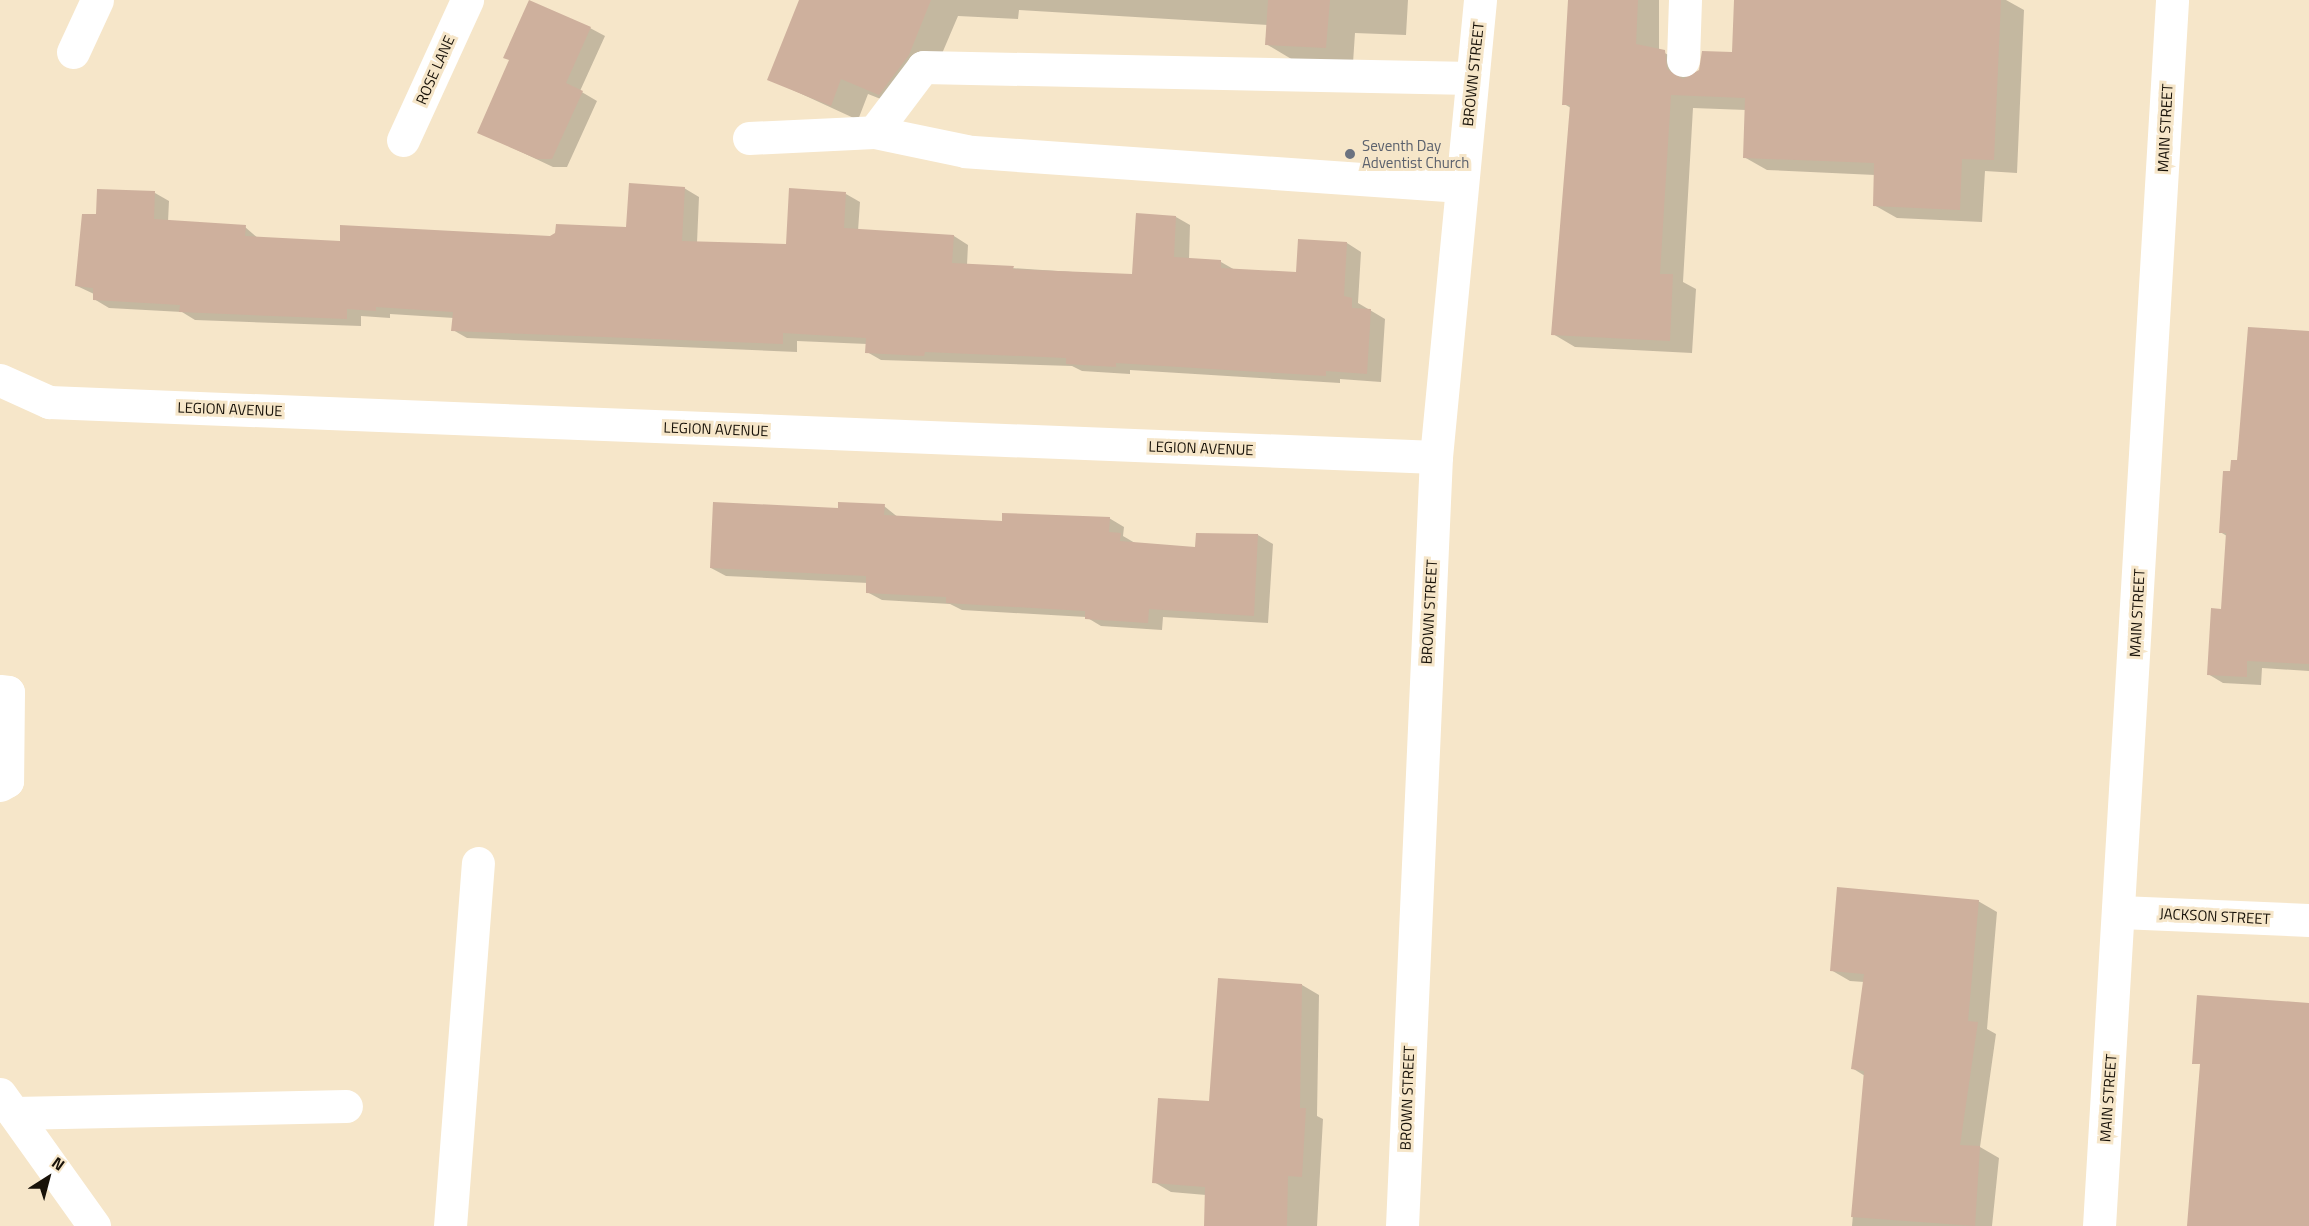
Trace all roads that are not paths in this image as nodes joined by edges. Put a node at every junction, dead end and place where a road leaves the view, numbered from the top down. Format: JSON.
{"nodes":[{"id":1,"x":97,"y":0,"type":"edge"},
{"id":2,"x":467,"y":0,"type":"edge"},
{"id":3,"x":1480,"y":0,"type":"edge"},
{"id":4,"x":1685,"y":0,"type":"edge"},
{"id":5,"x":2172,"y":0,"type":"edge"},
{"id":6,"x":73,"y":52,"type":"dead end"},
{"id":7,"x":1683,"y":60,"type":"dead end"},
{"id":8,"x":1472,"y":78,"type":"junction"},
{"id":9,"x":874,"y":132,"type":"junction"},
{"id":10,"x":749,"y":138,"type":"dead end"},
{"id":11,"x":403,"y":140,"type":"dead end"},
{"id":12,"x":1461,"y":186,"type":"junction"},
{"id":13,"x":0,"y":380,"type":"edge"},
{"id":14,"x":1436,"y":457,"type":"junction"},
{"id":15,"x":0,"y":691,"type":"edge"},
{"id":16,"x":0,"y":785,"type":"edge"},
{"id":17,"x":478,"y":863,"type":"dead end"},
{"id":18,"x":2120,"y":912,"type":"junction"},
{"id":19,"x":2309,"y":920,"type":"edge"},
{"id":20,"x":7,"y":1103,"type":"edge"},
{"id":21,"x":346,"y":1106,"type":"dead end"},
{"id":22,"x":94,"y":1226,"type":"edge"},
{"id":23,"x":450,"y":1226,"type":"edge"},
{"id":24,"x":1402,"y":1226,"type":"edge"},
{"id":25,"x":2099,"y":1226,"type":"edge"}],
"edges":[{"from":1,"to":6,"type":"street"},
{"from":2,"to":11,"type":"street","name":"ROSE LANE"},
{"from":3,"to":8,"type":"street","name":"BROWN STREET"},
{"from":4,"to":7,"type":"street"},
{"from":5,"to":18,"type":"street","name":"MAIN STREET"},
{"from":8,"to":9,"type":"street"},
{"from":8,"to":12,"type":"street","name":"BROWN STREET"},
{"from":9,"to":10,"type":"street"},
{"from":9,"to":12,"type":"street"},
{"from":12,"to":14,"type":"street","name":"BROWN STREET"},
{"from":13,"to":14,"type":"street","name":"LEGION AVENUE"},
{"from":14,"to":24,"type":"street","name":"BROWN STREET"},
{"from":15,"to":16,"type":"street"},
{"from":17,"to":23,"type":"street"},
{"from":18,"to":19,"type":"street","name":"JACKSON STREET"},
{"from":18,"to":25,"type":"street","name":"MAIN STREET"},
{"from":20,"to":21,"type":"street"},
{"from":20,"to":22,"type":"street"}]}
